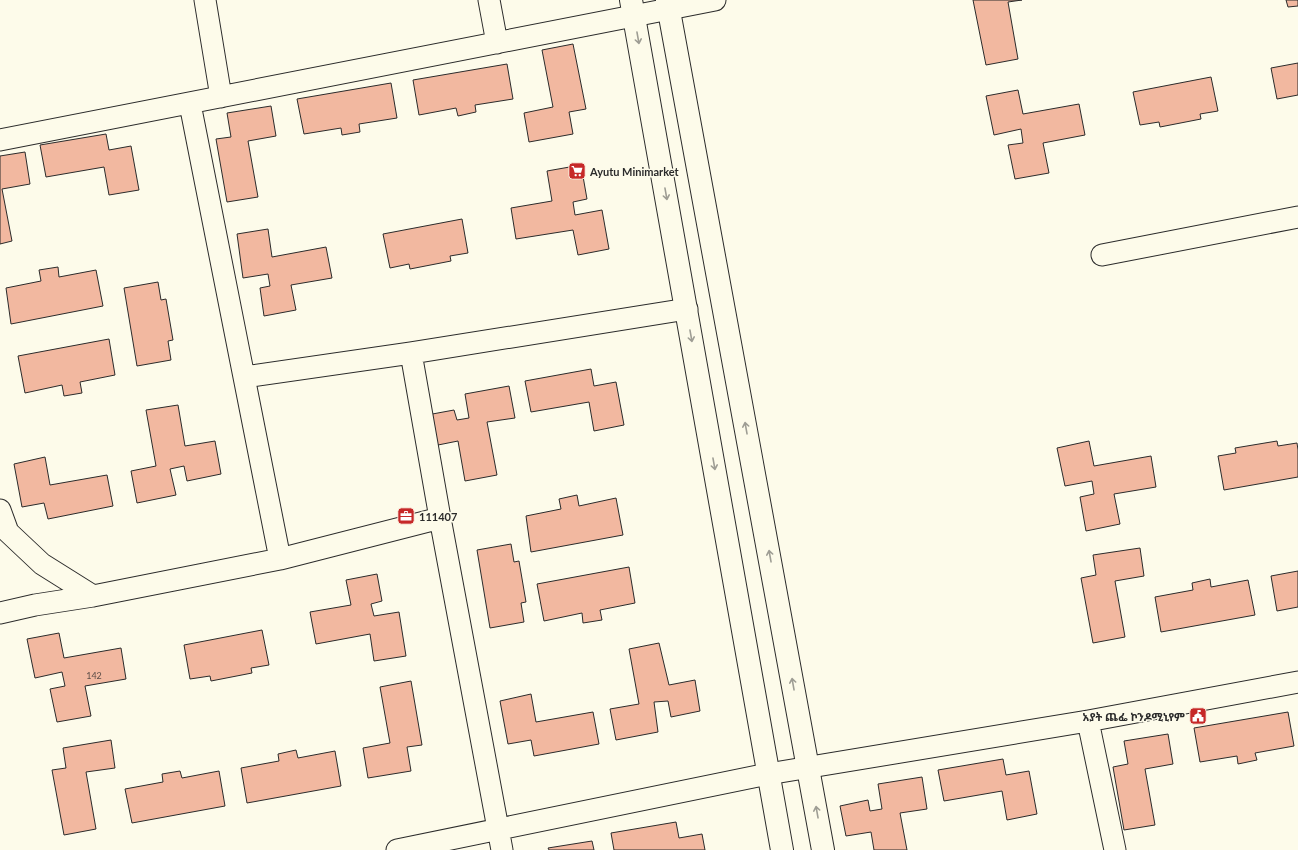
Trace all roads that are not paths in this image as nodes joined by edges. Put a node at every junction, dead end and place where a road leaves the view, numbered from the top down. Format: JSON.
{"nodes":[{"id":1,"x":205,"y":0,"type":"edge"},
{"id":2,"x":489,"y":0,"type":"edge"},
{"id":3,"x":715,"y":0,"type":"edge"},
{"id":4,"x":668,"y":5,"type":"edge"},
{"id":5,"x":632,"y":8,"type":"edge"},
{"id":6,"x":496,"y":43,"type":"junction"},
{"id":7,"x":221,"y":97,"type":"junction"},
{"id":8,"x":190,"y":104,"type":"junction"},
{"id":9,"x":0,"y":140,"type":"edge"},
{"id":10,"x":1298,"y":217,"type":"edge"},
{"id":11,"x":1102,"y":255,"type":"dead end"},
{"id":12,"x":687,"y":309,"type":"junction"},
{"id":13,"x":411,"y":353,"type":"junction"},
{"id":14,"x":245,"y":377,"type":"junction"},
{"id":15,"x":0,"y":510,"type":"edge"},
{"id":16,"x":440,"y":518,"type":"junction"},
{"id":17,"x":280,"y":558,"type":"junction"},
{"id":18,"x":93,"y":596,"type":"junction"},
{"id":19,"x":0,"y":612,"type":"edge"},
{"id":20,"x":1298,"y":682,"type":"edge"},
{"id":21,"x":1088,"y":721,"type":"junction"},
{"id":22,"x":809,"y":766,"type":"junction"},
{"id":23,"x":768,"y":774,"type":"junction"},
{"id":24,"x":499,"y":830,"type":"junction"},
{"id":25,"x":397,"y":850,"type":"edge"},
{"id":26,"x":502,"y":850,"type":"edge"},
{"id":27,"x":782,"y":850,"type":"edge"},
{"id":28,"x":823,"y":850,"type":"edge"},
{"id":29,"x":1115,"y":850,"type":"edge"}],
"edges":[{"from":1,"to":7,"type":"street"},
{"from":2,"to":6,"type":"street"},
{"from":3,"to":4,"type":"street"},
{"from":4,"to":5,"type":"street"},
{"from":22,"to":4,"type":"main road","one_way":true},
{"from":5,"to":6,"type":"street"},
{"from":5,"to":12,"type":"main road","one_way":true},
{"from":6,"to":7,"type":"street"},
{"from":7,"to":8,"type":"street"},
{"from":8,"to":9,"type":"street"},
{"from":8,"to":14,"type":"street"},
{"from":10,"to":11,"type":"street"},
{"from":12,"to":13,"type":"street"},
{"from":12,"to":23,"type":"main road","one_way":true},
{"from":13,"to":14,"type":"street"},
{"from":13,"to":16,"type":"street"},
{"from":14,"to":17,"type":"street"},
{"from":15,"to":18,"type":"street"},
{"from":16,"to":17,"type":"street"},
{"from":16,"to":24,"type":"street"},
{"from":17,"to":18,"type":"street"},
{"from":18,"to":19,"type":"street"},
{"from":20,"to":21,"type":"street"},
{"from":21,"to":22,"type":"street"},
{"from":21,"to":29,"type":"street"},
{"from":22,"to":23,"type":"street"},
{"from":28,"to":22,"type":"main road","one_way":true},
{"from":23,"to":24,"type":"street"},
{"from":23,"to":27,"type":"main road"},
{"from":24,"to":25,"type":"street"},
{"from":24,"to":26,"type":"street"}]}
